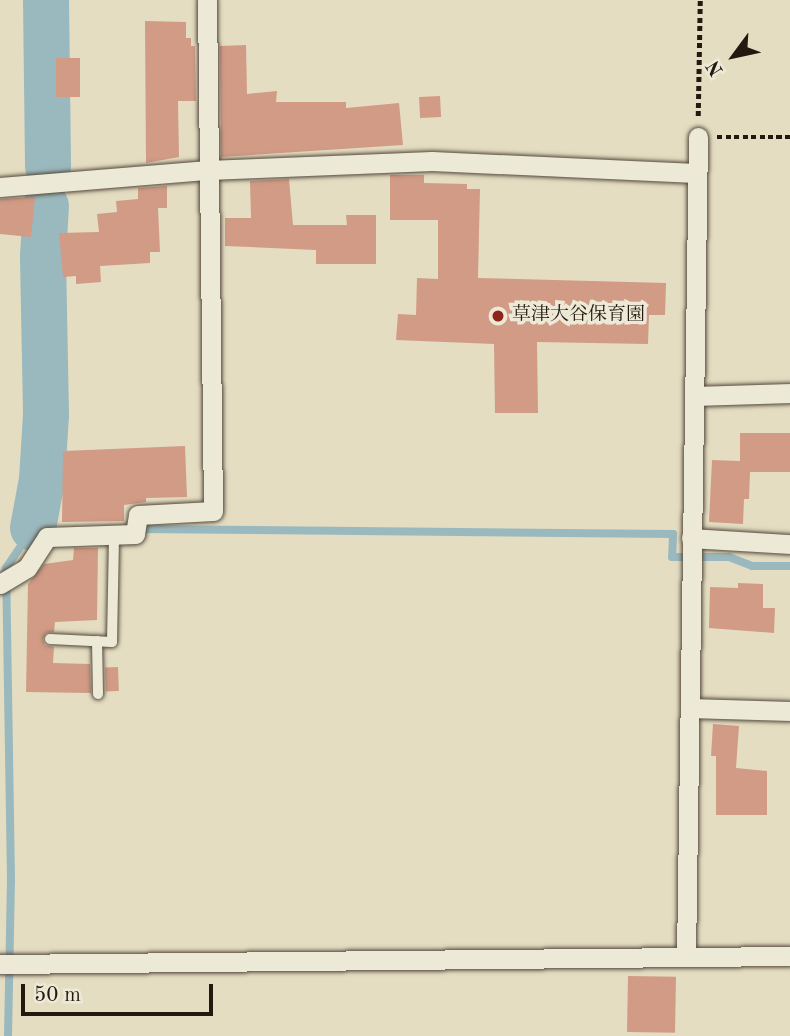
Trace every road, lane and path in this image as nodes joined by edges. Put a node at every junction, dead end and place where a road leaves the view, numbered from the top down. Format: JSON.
{"nodes":[{"id":1,"x":207,"y":0,"type":"edge"},
{"id":2,"x":699,"y":0,"type":"edge"},
{"id":3,"x":698,"y":137,"type":"junction"},
{"id":4,"x":790,"y":137,"type":"edge"},
{"id":5,"x":208,"y":170,"type":"junction"},
{"id":6,"x":696,"y":173,"type":"junction"},
{"id":7,"x":0,"y":187,"type":"edge"},
{"id":8,"x":790,"y":393,"type":"edge"},
{"id":9,"x":695,"y":396,"type":"junction"},
{"id":10,"x":114,"y":536,"type":"junction"},
{"id":11,"x":691,"y":538,"type":"junction"},
{"id":12,"x":790,"y":544,"type":"edge"},
{"id":13,"x":0,"y":583,"type":"edge"},
{"id":14,"x":50,"y":639,"type":"dead end"},
{"id":15,"x":97,"y":641,"type":"junction"},
{"id":16,"x":98,"y":694,"type":"dead end"},
{"id":17,"x":690,"y":708,"type":"junction"},
{"id":18,"x":790,"y":711,"type":"edge"},
{"id":19,"x":790,"y":956,"type":"edge"},
{"id":20,"x":686,"y":957,"type":"junction"},
{"id":21,"x":0,"y":964,"type":"edge"}],
"edges":[{"from":1,"to":5,"type":"street"},
{"from":2,"to":3,"type":"path"},
{"from":3,"to":4,"type":"path"},
{"from":3,"to":6,"type":"street"},
{"from":5,"to":6,"type":"street"},
{"from":5,"to":7,"type":"street"},
{"from":5,"to":10,"type":"street"},
{"from":6,"to":9,"type":"street"},
{"from":8,"to":9,"type":"street"},
{"from":9,"to":11,"type":"street"},
{"from":10,"to":13,"type":"street"},
{"from":10,"to":15,"type":"lane"},
{"from":11,"to":12,"type":"street"},
{"from":11,"to":17,"type":"street"},
{"from":14,"to":15,"type":"lane"},
{"from":15,"to":16,"type":"lane"},
{"from":17,"to":18,"type":"street"},
{"from":17,"to":20,"type":"street"},
{"from":19,"to":20,"type":"street"},
{"from":20,"to":21,"type":"street"}]}
